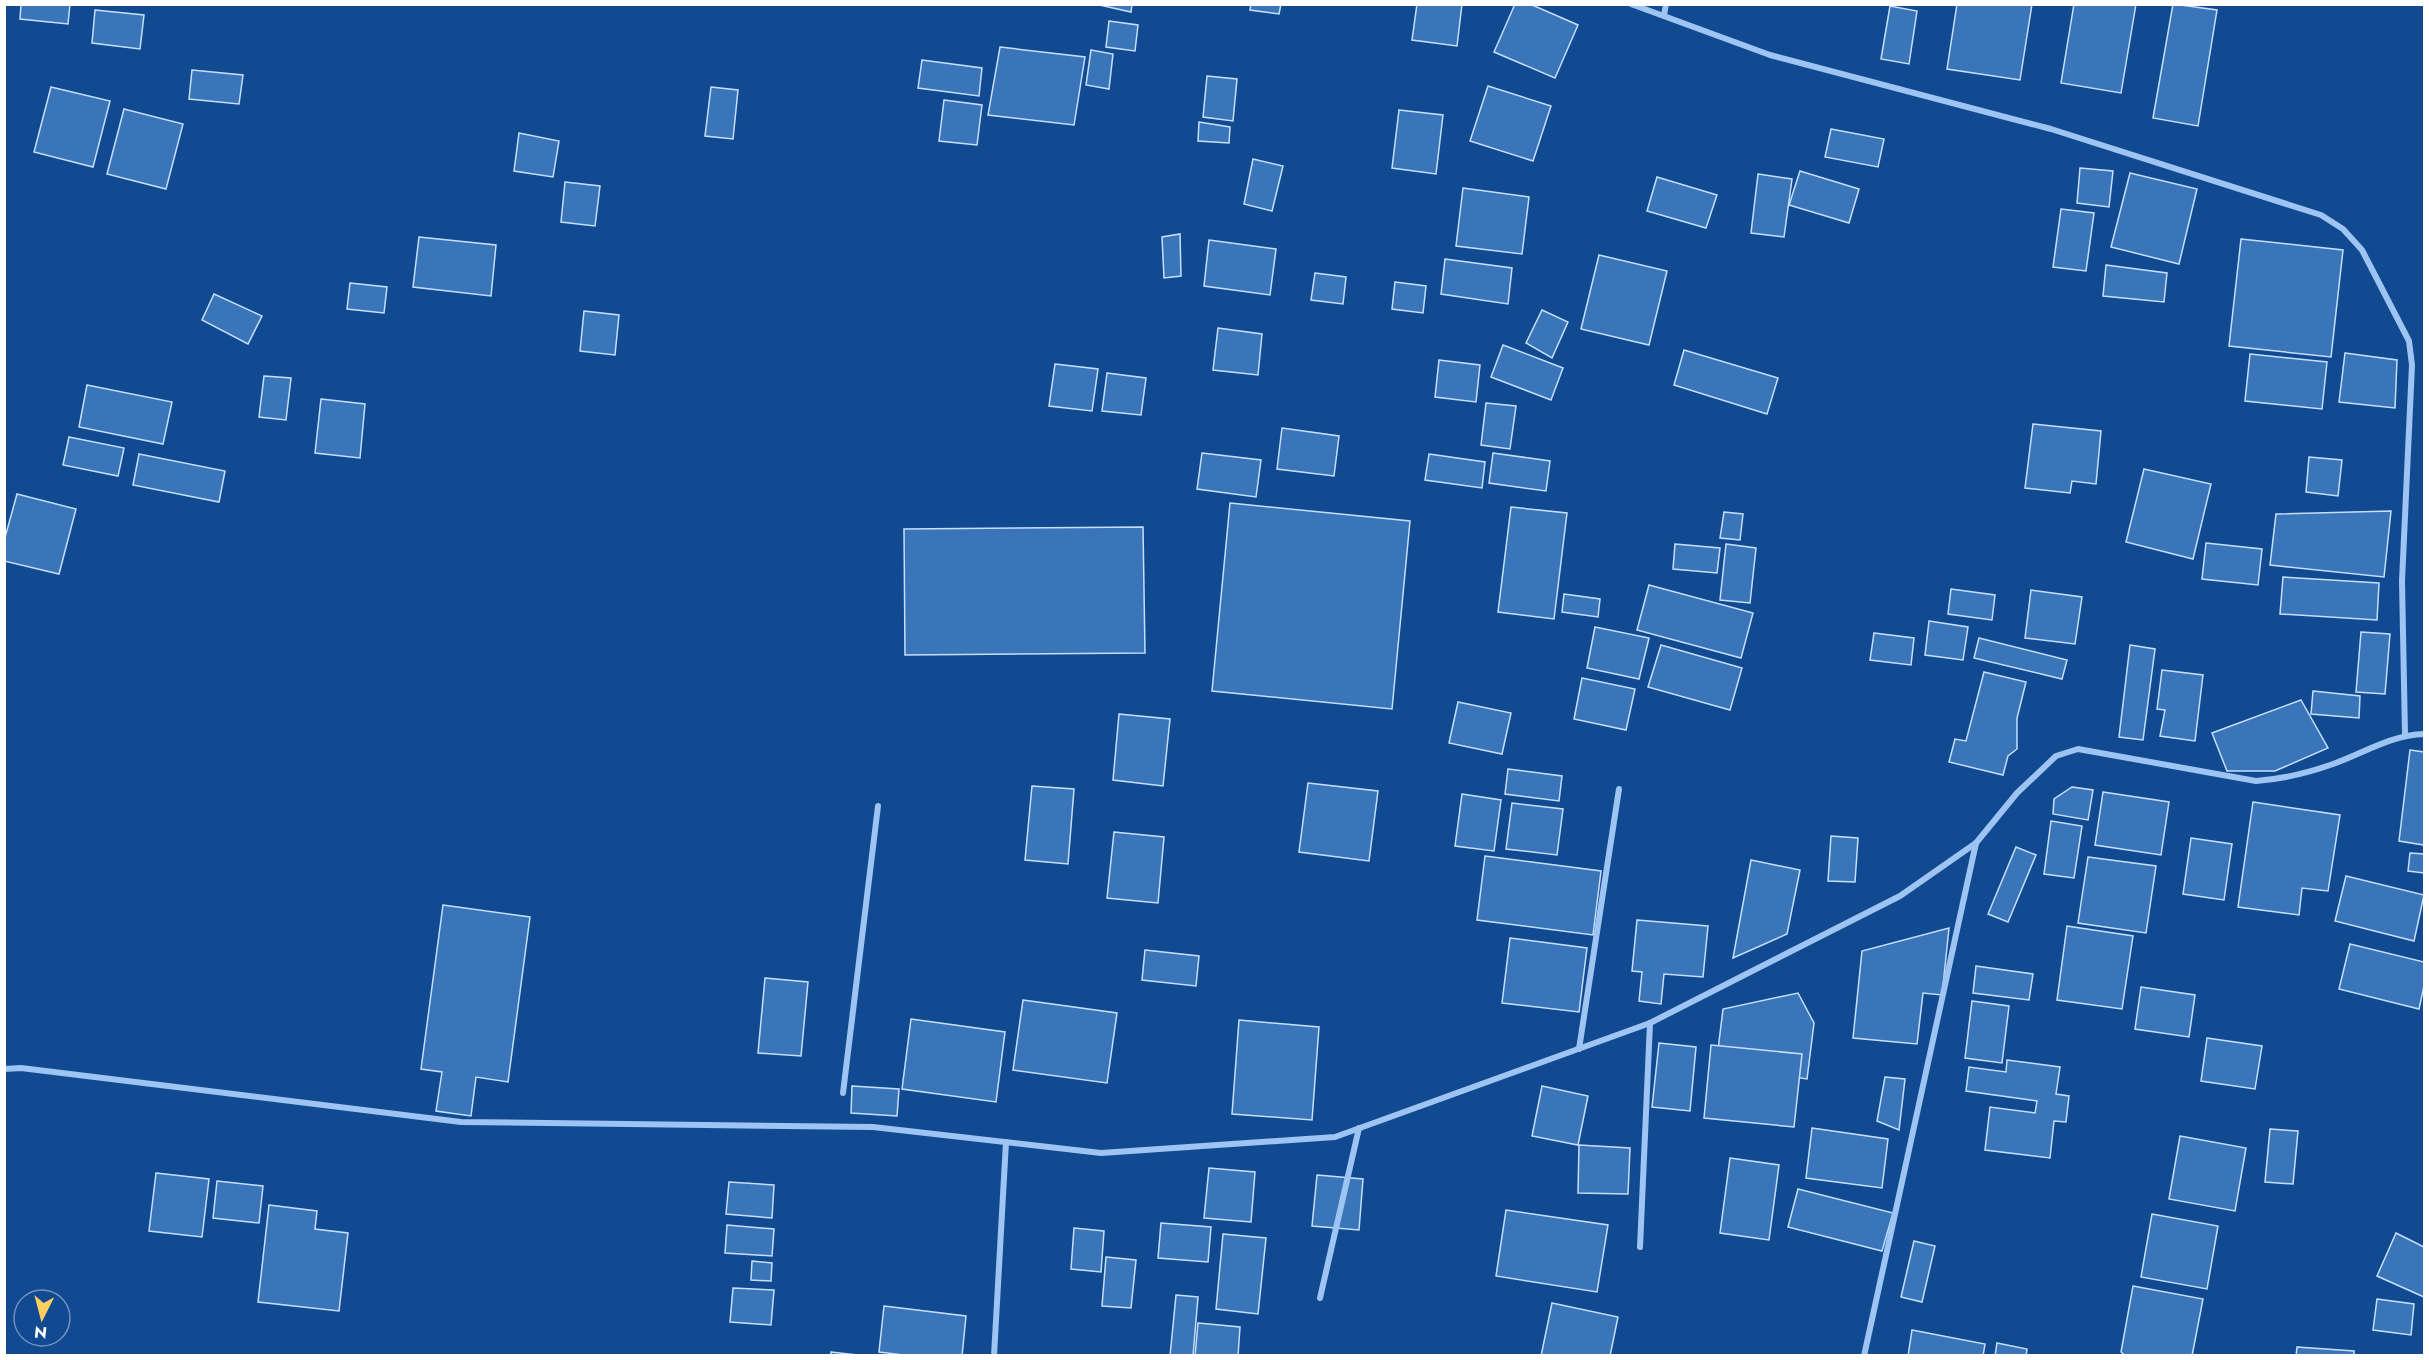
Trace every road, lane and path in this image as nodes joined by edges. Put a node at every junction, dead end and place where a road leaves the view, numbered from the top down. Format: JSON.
{"nodes":[{"id":1,"x":1631,"y":4,"type":"edge"},
{"id":2,"x":1666,"y":4,"type":"edge"},
{"id":3,"x":1664,"y":15,"type":"junction"},
{"id":4,"x":2405,"y":734,"type":"junction"},
{"id":5,"x":2424,"y":734,"type":"edge"},
{"id":6,"x":1619,"y":789,"type":"dead end"},
{"id":7,"x":878,"y":807,"type":"dead end"},
{"id":8,"x":1976,"y":843,"type":"junction"},
{"id":9,"x":1650,"y":1023,"type":"junction"},
{"id":10,"x":1579,"y":1049,"type":"junction"},
{"id":11,"x":4,"y":1069,"type":"edge"},
{"id":12,"x":843,"y":1093,"type":"dead end"},
{"id":13,"x":1359,"y":1128,"type":"junction"},
{"id":14,"x":1006,"y":1142,"type":"junction"},
{"id":15,"x":1640,"y":1247,"type":"dead end"},
{"id":16,"x":1320,"y":1298,"type":"dead end"},
{"id":17,"x":994,"y":1356,"type":"edge"},
{"id":18,"x":1864,"y":1356,"type":"edge"}],
"edges":[{"from":1,"to":3,"type":"street"},
{"from":2,"to":3,"type":"street"},
{"from":3,"to":4,"type":"street"},
{"from":4,"to":5,"type":"street"},
{"from":4,"to":8,"type":"street"},
{"from":6,"to":10,"type":"street"},
{"from":7,"to":12,"type":"street"},
{"from":8,"to":9,"type":"street"},
{"from":8,"to":18,"type":"street"},
{"from":9,"to":10,"type":"street"},
{"from":9,"to":15,"type":"street"},
{"from":10,"to":13,"type":"street"},
{"from":11,"to":14,"type":"street"},
{"from":13,"to":14,"type":"street"},
{"from":13,"to":16,"type":"street"},
{"from":14,"to":17,"type":"street"}]}
